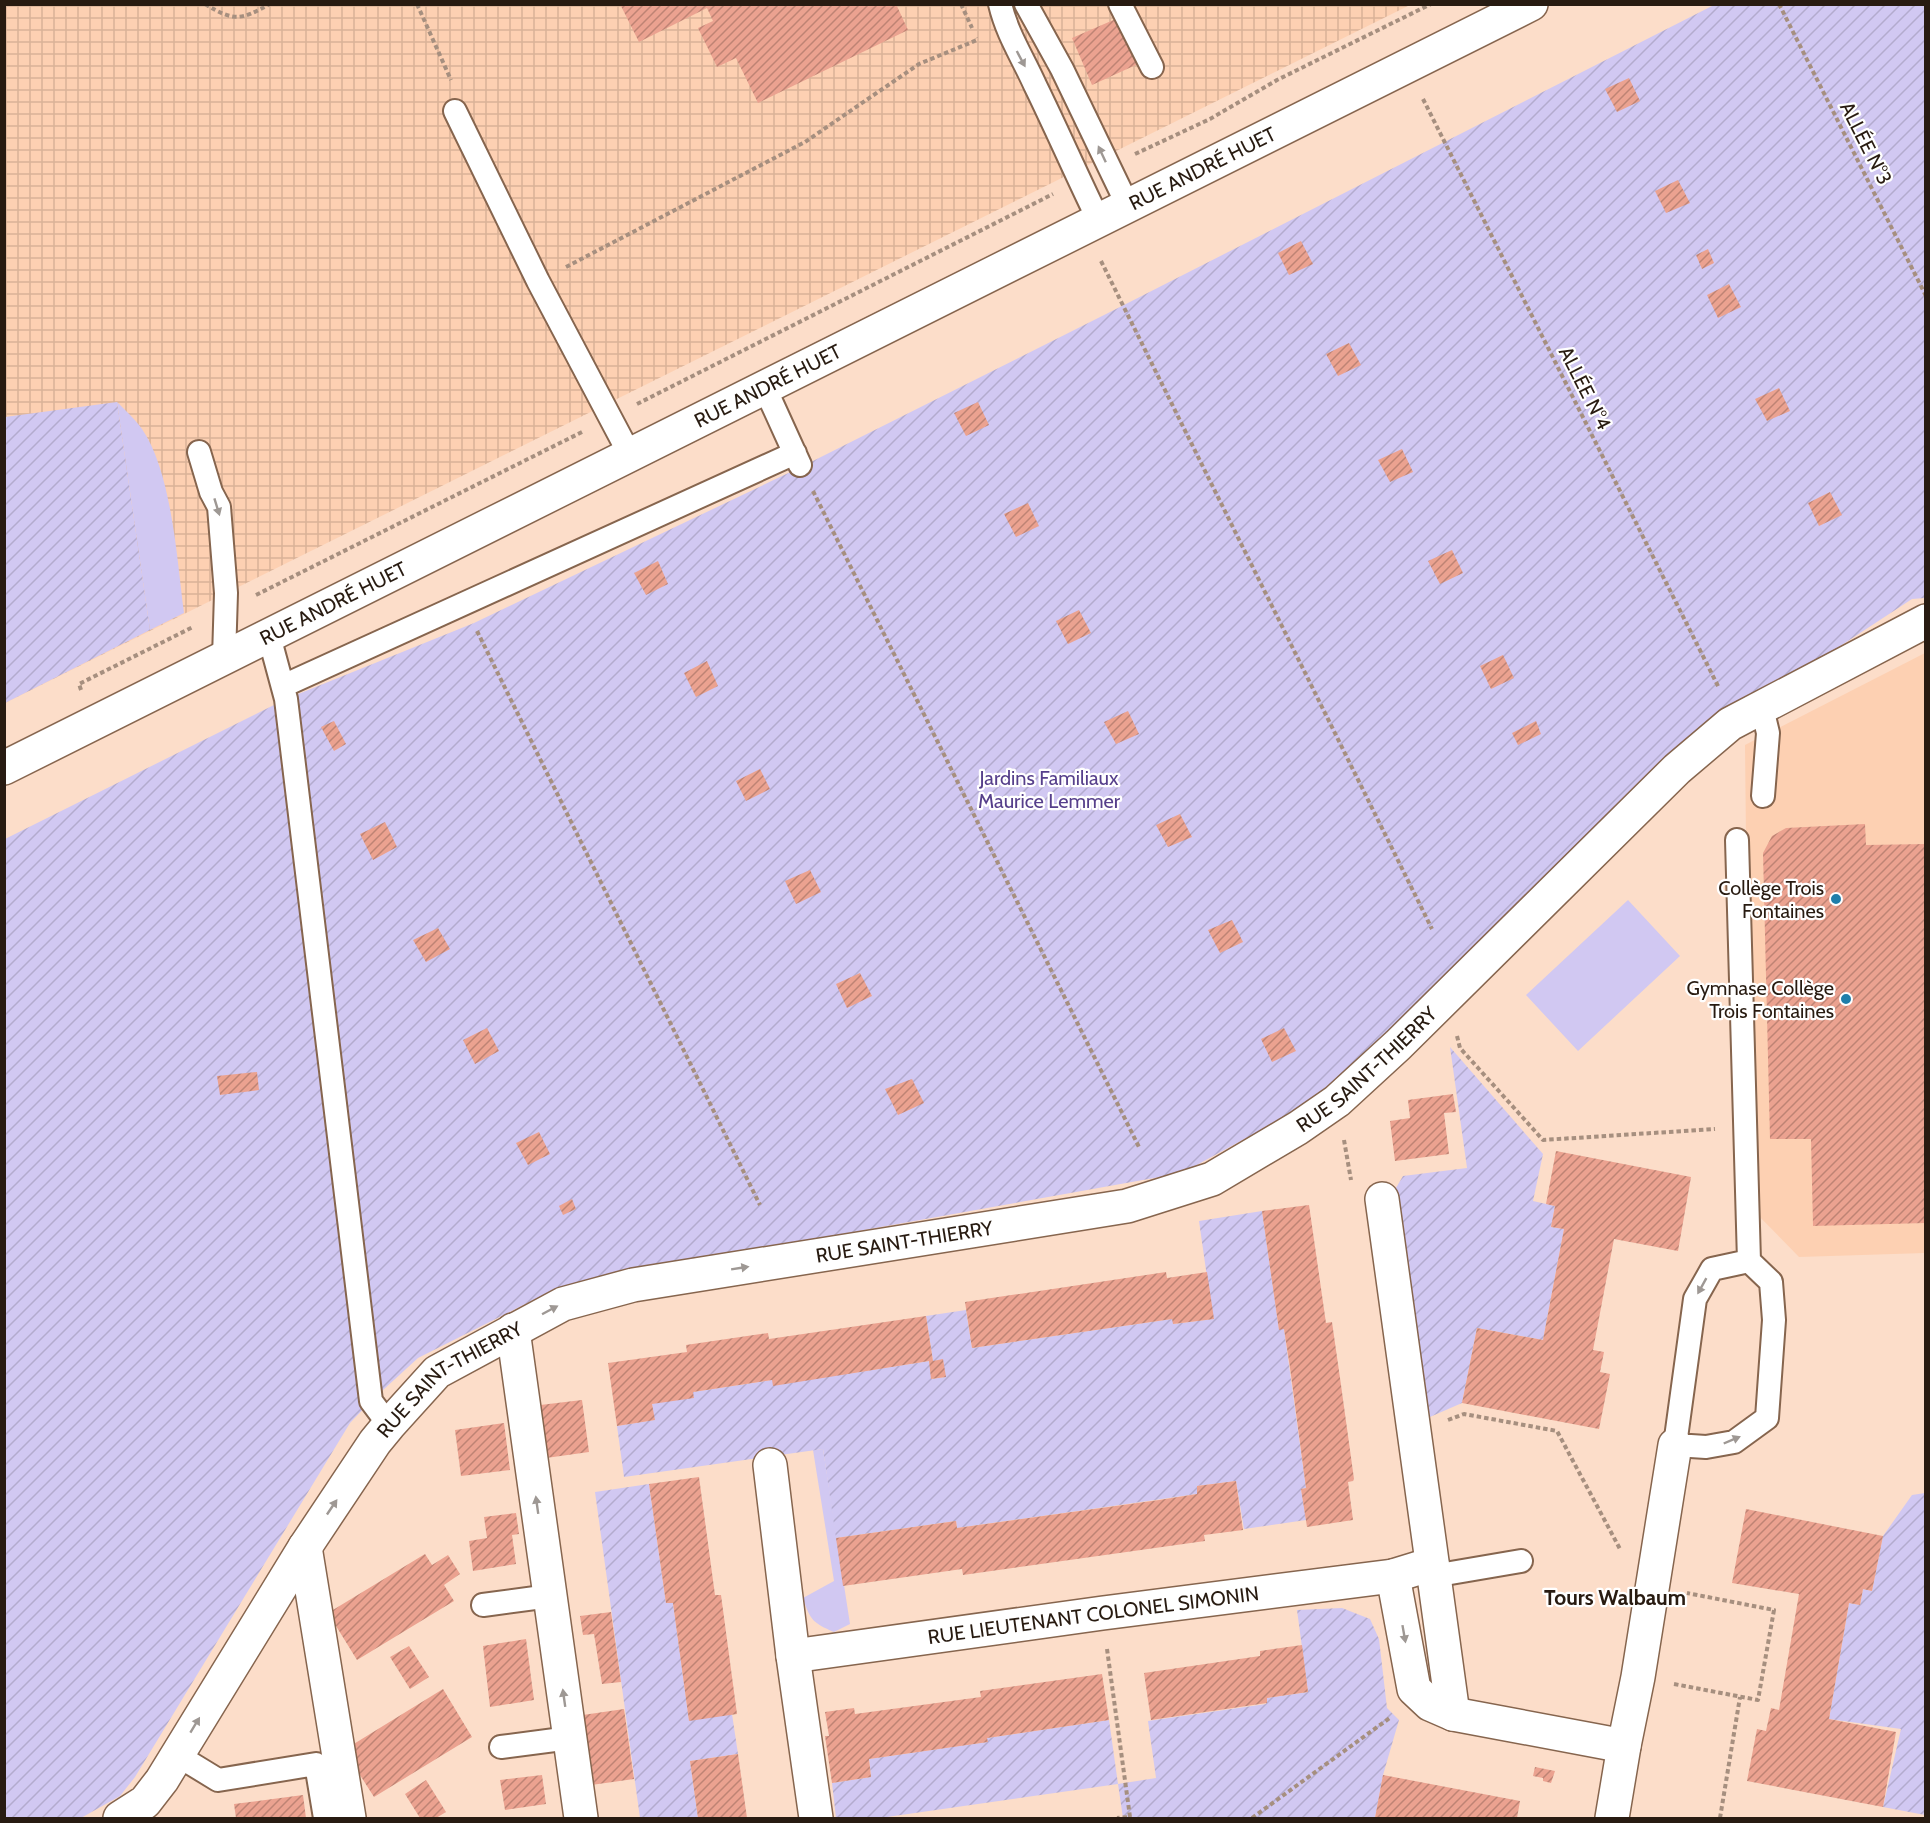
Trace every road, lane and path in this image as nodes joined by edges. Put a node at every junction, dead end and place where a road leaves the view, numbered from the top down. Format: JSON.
{"nodes":[{"id":1,"x":205,"y":4,"type":"edge"},
{"id":2,"x":270,"y":4,"type":"edge"},
{"id":3,"x":417,"y":4,"type":"edge"},
{"id":4,"x":961,"y":4,"type":"edge"},
{"id":5,"x":1000,"y":4,"type":"edge"},
{"id":6,"x":1026,"y":4,"type":"edge"},
{"id":7,"x":1120,"y":4,"type":"edge"},
{"id":8,"x":1431,"y":4,"type":"edge"},
{"id":9,"x":1531,"y":4,"type":"edge"},
{"id":10,"x":1779,"y":4,"type":"edge"},
{"id":11,"x":1407,"y":67,"type":"junction"},
{"id":12,"x":1152,"y":68,"type":"dead end"},
{"id":13,"x":455,"y":111,"type":"joint"},
{"id":14,"x":1108,"y":167,"type":"junction"},
{"id":15,"x":1079,"y":181,"type":"junction"},
{"id":16,"x":1128,"y":206,"type":"junction"},
{"id":17,"x":1092,"y":224,"type":"junction"},
{"id":18,"x":538,"y":281,"type":"junction"},
{"id":19,"x":1926,"y":296,"type":"edge"},
{"id":20,"x":765,"y":387,"type":"junction"},
{"id":21,"x":610,"y":418,"type":"junction"},
{"id":22,"x":200,"y":452,"type":"dead end"},
{"id":23,"x":630,"y":455,"type":"junction"},
{"id":24,"x":798,"y":460,"type":"junction"},
{"id":25,"x":463,"y":604,"type":"junction"},
{"id":26,"x":225,"y":611,"type":"junction"},
{"id":27,"x":1926,"y":621,"type":"edge"},
{"id":28,"x":269,"y":636,"type":"junction"},
{"id":29,"x":224,"y":658,"type":"junction"},
{"id":30,"x":283,"y":686,"type":"junction"},
{"id":31,"x":1762,"y":708,"type":"junction"},
{"id":32,"x":1730,"y":724,"type":"junction"},
{"id":33,"x":90,"y":726,"type":"junction"},
{"id":34,"x":4,"y":768,"type":"edge"},
{"id":35,"x":1763,"y":796,"type":"dead end"},
{"id":36,"x":1737,"y":840,"type":"dead end"},
{"id":37,"x":1432,"y":929,"type":"dead end"},
{"id":38,"x":1437,"y":1006,"type":"junction"},
{"id":39,"x":1337,"y":1101,"type":"junction"},
{"id":40,"x":1745,"y":1128,"type":"junction"},
{"id":41,"x":1140,"y":1149,"type":"dead end"},
{"id":42,"x":1382,"y":1199,"type":"joint"},
{"id":43,"x":760,"y":1204,"type":"dead end"},
{"id":44,"x":1749,"y":1262,"type":"junction"},
{"id":45,"x":513,"y":1330,"type":"junction"},
{"id":46,"x":389,"y":1425,"type":"junction"},
{"id":47,"x":1414,"y":1432,"type":"junction"},
{"id":48,"x":1675,"y":1445,"type":"junction"},
{"id":49,"x":770,"y":1465,"type":"dead end"},
{"id":50,"x":305,"y":1547,"type":"junction"},
{"id":51,"x":1521,"y":1561,"type":"dead end"},
{"id":52,"x":1432,"y":1570,"type":"junction"},
{"id":53,"x":1654,"y":1575,"type":"junction"},
{"id":54,"x":1393,"y":1576,"type":"junction"},
{"id":55,"x":550,"y":1596,"type":"junction"},
{"id":56,"x":483,"y":1605,"type":"dead end"},
{"id":57,"x":1103,"y":1612,"type":"junction"},
{"id":58,"x":793,"y":1656,"type":"junction"},
{"id":59,"x":1638,"y":1677,"type":"junction"},
{"id":60,"x":1414,"y":1689,"type":"junction"},
{"id":61,"x":1740,"y":1697,"type":"junction"},
{"id":62,"x":1453,"y":1713,"type":"junction"},
{"id":63,"x":570,"y":1738,"type":"junction"},
{"id":64,"x":1624,"y":1746,"type":"junction"},
{"id":65,"x":501,"y":1747,"type":"dead end"},
{"id":66,"x":177,"y":1755,"type":"junction"},
{"id":67,"x":120,"y":1818,"type":"edge"},
{"id":68,"x":325,"y":1818,"type":"edge"},
{"id":69,"x":349,"y":1818,"type":"edge"},
{"id":70,"x":581,"y":1818,"type":"edge"},
{"id":71,"x":816,"y":1818,"type":"edge"},
{"id":72,"x":1117,"y":1818,"type":"edge"},
{"id":73,"x":1132,"y":1818,"type":"edge"},
{"id":74,"x":1252,"y":1818,"type":"edge"},
{"id":75,"x":1612,"y":1818,"type":"edge"},
{"id":76,"x":1720,"y":1818,"type":"edge"}],
"edges":[{"from":1,"to":2,"type":"path"},
{"from":3,"to":13,"type":"path"},
{"from":4,"to":18,"type":"path"},
{"from":5,"to":15,"type":"lane","one_way":true},
{"from":14,"to":6,"type":"lane","one_way":true},
{"from":7,"to":12,"type":"lane"},
{"from":8,"to":14,"type":"path"},
{"from":9,"to":11,"type":"street","name":"RUE ANDRÉ HUET"},
{"from":10,"to":19,"type":"path","name":"ALLÉE N°3"},
{"from":11,"to":16,"type":"street","name":"RUE ANDRÉ HUET"},
{"from":11,"to":32,"type":"path","name":"ALLÉE N°4"},
{"from":13,"to":18,"type":"lane"},
{"from":14,"to":16,"type":"lane"},
{"from":15,"to":17,"type":"lane"},
{"from":15,"to":21,"type":"path"},
{"from":16,"to":17,"type":"street","name":"RUE ANDRÉ HUET"},
{"from":17,"to":20,"type":"street","name":"RUE ANDRÉ HUET"},
{"from":17,"to":37,"type":"path"},
{"from":18,"to":21,"type":"lane"},
{"from":20,"to":23,"type":"street","name":"RUE ANDRÉ HUET"},
{"from":20,"to":24,"type":"lane"},
{"from":21,"to":23,"type":"lane"},
{"from":21,"to":26,"type":"path"},
{"from":22,"to":26,"type":"lane","one_way":true},
{"from":23,"to":28,"type":"street","name":"RUE ANDRÉ HUET"},
{"from":24,"to":25,"type":"lane"},
{"from":24,"to":41,"type":"path"},
{"from":25,"to":30,"type":"lane"},
{"from":25,"to":43,"type":"path"},
{"from":26,"to":29,"type":"lane"},
{"from":26,"to":33,"type":"path"},
{"from":27,"to":31,"type":"street","name":"RUE SAINT-THIERRY"},
{"from":28,"to":29,"type":"street","name":"RUE ANDRÉ HUET"},
{"from":28,"to":30,"type":"lane"},
{"from":29,"to":33,"type":"street","name":"RUE ANDRÉ HUET"},
{"from":30,"to":46,"type":"lane"},
{"from":31,"to":32,"type":"street","name":"RUE SAINT-THIERRY"},
{"from":31,"to":35,"type":"lane"},
{"from":32,"to":38,"type":"street","name":"RUE SAINT-THIERRY"},
{"from":33,"to":34,"type":"street","name":"RUE ANDRÉ HUET"},
{"from":36,"to":40,"type":"lane"},
{"from":38,"to":39,"type":"street","name":"RUE SAINT-THIERRY"},
{"from":38,"to":40,"type":"path"},
{"from":39,"to":42,"type":"path"},
{"from":45,"to":39,"type":"street","name":"RUE SAINT-THIERRY","one_way":true},
{"from":40,"to":44,"type":"lane"},
{"from":42,"to":47,"type":"street"},
{"from":44,"to":48,"type":"lane","one_way":true},
{"from":48,"to":44,"type":"lane","one_way":true},
{"from":45,"to":46,"type":"street","name":"RUE SAINT-THIERRY"},
{"from":55,"to":45,"type":"street","one_way":true},
{"from":50,"to":46,"type":"street","name":"RUE SAINT-THIERRY","one_way":true},
{"from":47,"to":52,"type":"street"},
{"from":47,"to":53,"type":"path"},
{"from":48,"to":53,"type":"street"},
{"from":49,"to":58,"type":"street"},
{"from":66,"to":50,"type":"street","name":"RUE SAINT-THIERRY","one_way":true},
{"from":50,"to":69,"type":"street"},
{"from":51,"to":52,"type":"lane","name":"RUE LIEUTENANT COLONEL SIMONIN"},
{"from":52,"to":54,"type":"street","name":"RUE LIEUTENANT COLONEL SIMONIN"},
{"from":52,"to":62,"type":"street"},
{"from":53,"to":59,"type":"street"},
{"from":53,"to":61,"type":"path"},
{"from":54,"to":57,"type":"street","name":"RUE LIEUTENANT COLONEL SIMONIN"},
{"from":54,"to":60,"type":"street","one_way":true},
{"from":55,"to":56,"type":"lane"},
{"from":63,"to":55,"type":"street","one_way":true},
{"from":57,"to":58,"type":"street","name":"RUE LIEUTENANT COLONEL SIMONIN"},
{"from":57,"to":73,"type":"path"},
{"from":58,"to":71,"type":"street"},
{"from":59,"to":61,"type":"path"},
{"from":59,"to":64,"type":"street"},
{"from":60,"to":62,"type":"street"},
{"from":60,"to":74,"type":"path"},
{"from":61,"to":76,"type":"path"},
{"from":62,"to":64,"type":"street"},
{"from":63,"to":65,"type":"lane"},
{"from":63,"to":70,"type":"street"},
{"from":64,"to":75,"type":"street"},
{"from":66,"to":67,"type":"street","name":"RUE SAINT-THIERRY"},
{"from":66,"to":68,"type":"lane"},
{"from":72,"to":73,"type":"path"}]}
